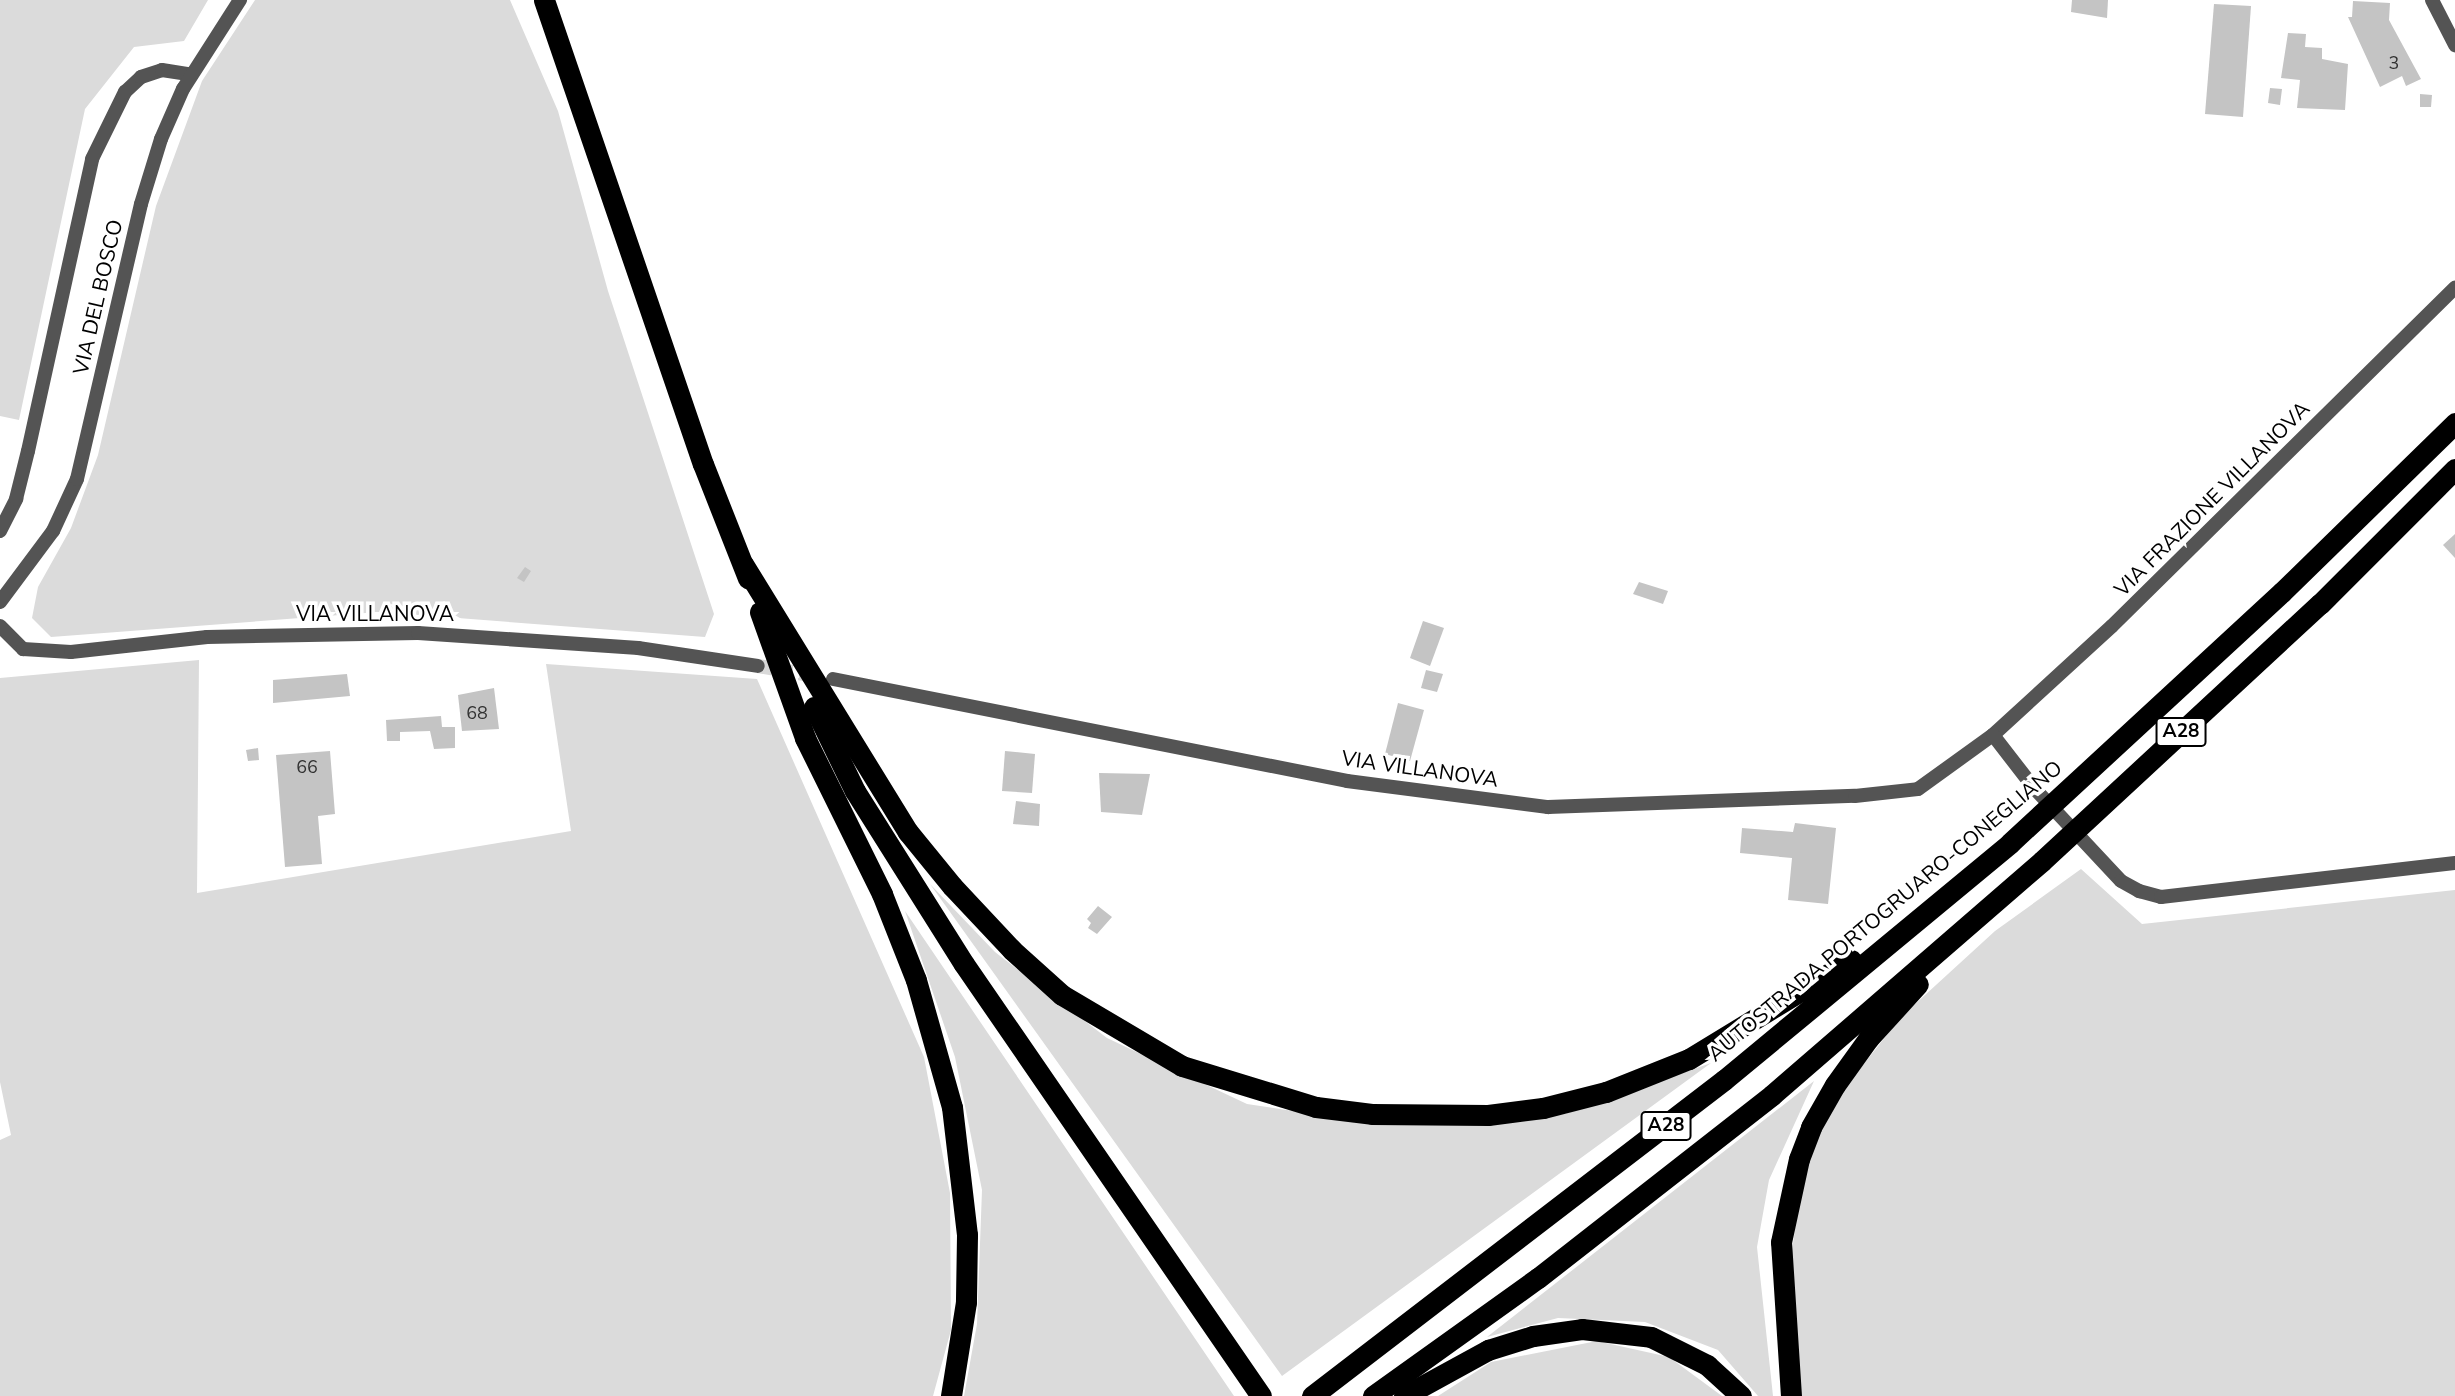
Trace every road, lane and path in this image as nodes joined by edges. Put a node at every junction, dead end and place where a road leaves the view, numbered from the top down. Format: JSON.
{"nodes":[{"id":1,"x":240,"y":0,"type":"edge"},
{"id":2,"x":544,"y":0,"type":"edge"},
{"id":3,"x":2432,"y":0,"type":"edge"},
{"id":4,"x":2455,"y":46,"type":"edge"},
{"id":5,"x":192,"y":75,"type":"junction"},
{"id":6,"x":2455,"y":288,"type":"edge"},
{"id":7,"x":2455,"y":423,"type":"edge"},
{"id":8,"x":2455,"y":469,"type":"edge"},
{"id":9,"x":0,"y":531,"type":"edge"},
{"id":10,"x":743,"y":564,"type":"junction"},
{"id":11,"x":0,"y":602,"type":"edge"},
{"id":12,"x":0,"y":626,"type":"edge"},
{"id":13,"x":758,"y":666,"type":"tunnel mouth"},
{"id":14,"x":833,"y":679,"type":"tunnel mouth"},
{"id":15,"x":1993,"y":735,"type":"junction"},
{"id":16,"x":2455,"y":863,"type":"edge"},
{"id":17,"x":1940,"y":901,"type":"junction"},
{"id":18,"x":1977,"y":918,"type":"junction"},
{"id":19,"x":951,"y":1396,"type":"edge"},
{"id":20,"x":1261,"y":1396,"type":"edge"},
{"id":21,"x":1312,"y":1396,"type":"edge"},
{"id":22,"x":1373,"y":1396,"type":"edge"},
{"id":23,"x":1404,"y":1396,"type":"edge"},
{"id":24,"x":1741,"y":1396,"type":"edge"},
{"id":25,"x":1791,"y":1396,"type":"edge"}],
"edges":[{"from":1,"to":5,"type":"street","name":"VIA DEL BOSCO"},
{"from":2,"to":10,"type":"highway"},
{"from":3,"to":4,"type":"street"},
{"from":5,"to":9,"type":"street"},
{"from":5,"to":11,"type":"street","name":"VIA DEL BOSCO"},
{"from":6,"to":15,"type":"street","name":"VIA FRAZIONE VILLANOVA"},
{"from":7,"to":17,"type":"highway","name":"AUTOSTRADA PORTOGRUARO-CONEGLIANO","number":"A28"},
{"from":8,"to":18,"type":"highway","number":"A28"},
{"from":10,"to":17,"type":"highway"},
{"from":10,"to":19,"type":"highway"},
{"from":10,"to":20,"type":"highway"},
{"from":12,"to":13,"type":"street","name":"VIA VILLANOVA"},
{"from":14,"to":15,"type":"street","name":"VIA VILLANOVA"},
{"from":15,"to":16,"type":"street"},
{"from":17,"to":21,"type":"highway","name":"AUTOSTRADA PORTOGRUARO-CONEGLIANO","number":"A28"},
{"from":18,"to":22,"type":"highway","number":"A28"},
{"from":18,"to":25,"type":"highway"},
{"from":23,"to":24,"type":"highway"}]}
